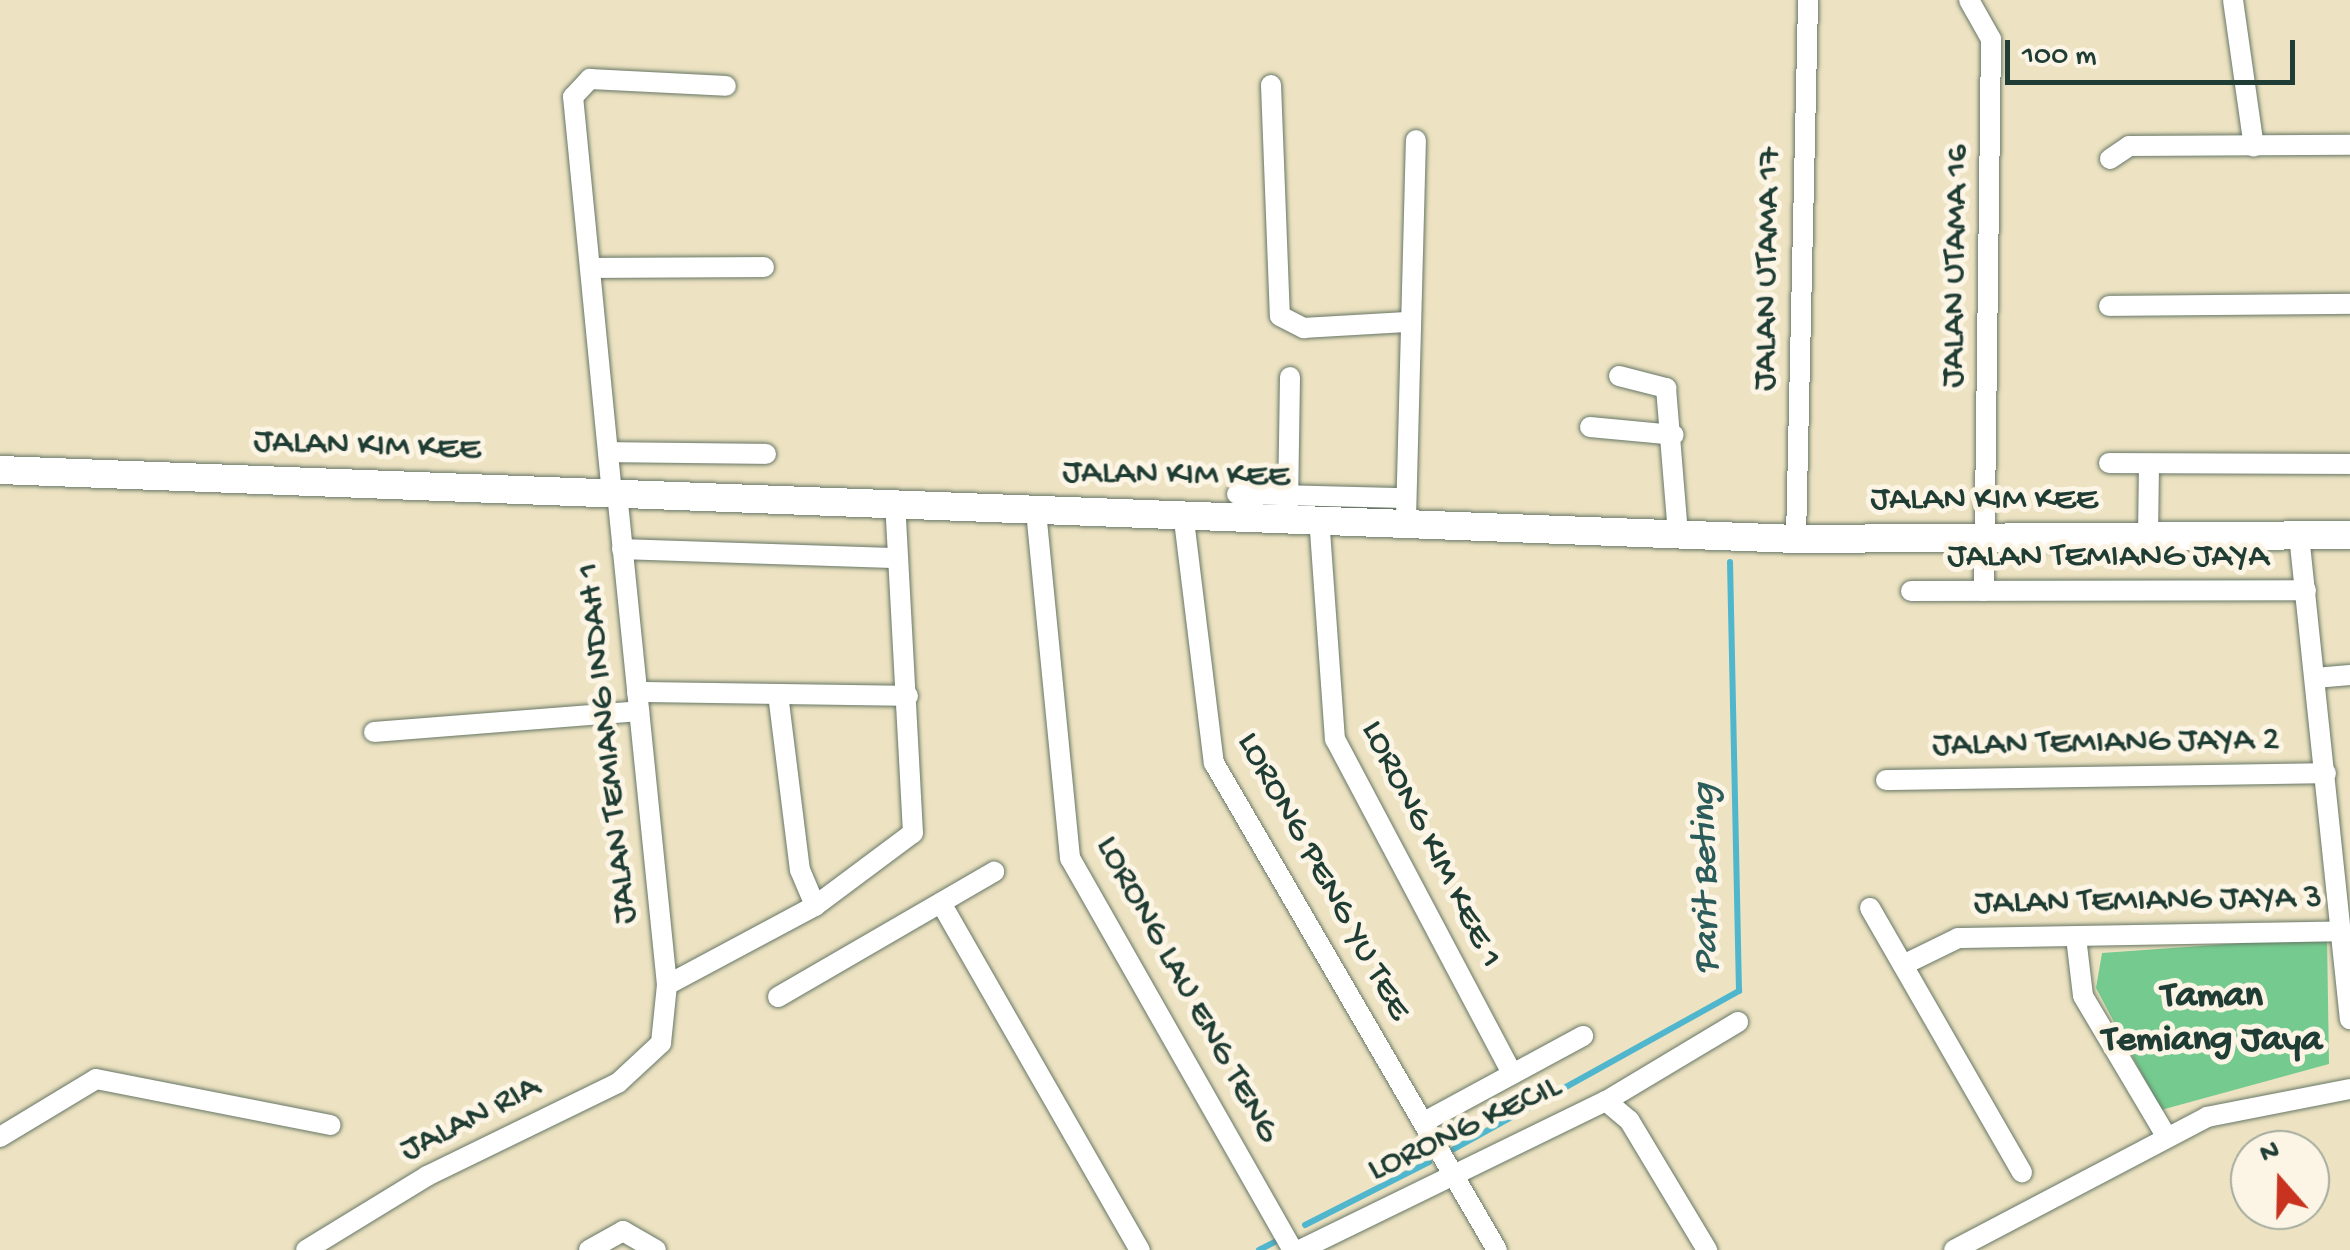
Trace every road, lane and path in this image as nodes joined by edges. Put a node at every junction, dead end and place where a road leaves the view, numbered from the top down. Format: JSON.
{"nodes":[{"id":1,"x":1808,"y":0,"type":"edge"},
{"id":2,"x":1969,"y":0,"type":"edge"},
{"id":3,"x":2233,"y":0,"type":"edge"},
{"id":4,"x":1270,"y":85,"type":"dead end"},
{"id":5,"x":726,"y":86,"type":"dead end"},
{"id":6,"x":1416,"y":140,"type":"dead end"},
{"id":7,"x":2350,"y":146,"type":"edge"},
{"id":8,"x":2254,"y":147,"type":"junction"},
{"id":9,"x":2110,"y":159,"type":"dead end"},
{"id":10,"x":764,"y":266,"type":"dead end"},
{"id":11,"x":592,"y":268,"type":"junction"},
{"id":12,"x":2350,"y":304,"type":"edge"},
{"id":13,"x":2109,"y":306,"type":"dead end"},
{"id":14,"x":1405,"y":322,"type":"junction"},
{"id":15,"x":1620,"y":376,"type":"dead end"},
{"id":16,"x":1290,"y":377,"type":"dead end"},
{"id":17,"x":1590,"y":426,"type":"dead end"},
{"id":18,"x":1674,"y":435,"type":"junction"},
{"id":19,"x":608,"y":452,"type":"junction"},
{"id":20,"x":766,"y":454,"type":"dead end"},
{"id":21,"x":2109,"y":463,"type":"dead end"},
{"id":22,"x":2350,"y":464,"type":"edge"},
{"id":23,"x":2149,"y":468,"type":"junction"},
{"id":24,"x":0,"y":470,"type":"edge"},
{"id":25,"x":614,"y":494,"type":"junction"},
{"id":26,"x":1237,"y":494,"type":"dead end"},
{"id":27,"x":895,"y":504,"type":"junction"},
{"id":28,"x":1288,"y":505,"type":"junction"},
{"id":29,"x":1406,"y":509,"type":"junction"},
{"id":30,"x":1036,"y":511,"type":"junction"},
{"id":31,"x":1183,"y":512,"type":"junction"},
{"id":32,"x":1319,"y":517,"type":"junction"},
{"id":33,"x":1678,"y":534,"type":"junction"},
{"id":34,"x":2299,"y":535,"type":"junction"},
{"id":35,"x":2350,"y":535,"type":"edge"},
{"id":36,"x":2148,"y":537,"type":"junction"},
{"id":37,"x":1796,"y":539,"type":"junction"},
{"id":38,"x":1985,"y":539,"type":"junction"},
{"id":39,"x":622,"y":549,"type":"junction"},
{"id":40,"x":898,"y":558,"type":"junction"},
{"id":41,"x":2306,"y":590,"type":"junction"},
{"id":42,"x":1911,"y":591,"type":"dead end"},
{"id":43,"x":1984,"y":591,"type":"junction"},
{"id":44,"x":2350,"y":675,"type":"edge"},
{"id":45,"x":2315,"y":678,"type":"junction"},
{"id":46,"x":778,"y":694,"type":"junction"},
{"id":47,"x":908,"y":696,"type":"junction"},
{"id":48,"x":638,"y":702,"type":"junction"},
{"id":49,"x":374,"y":732,"type":"dead end"},
{"id":50,"x":2326,"y":772,"type":"junction"},
{"id":51,"x":1886,"y":780,"type":"dead end"},
{"id":52,"x":994,"y":872,"type":"dead end"},
{"id":53,"x":941,"y":903,"type":"junction"},
{"id":54,"x":815,"y":906,"type":"junction"},
{"id":55,"x":1870,"y":908,"type":"dead end"},
{"id":56,"x":2342,"y":931,"type":"junction"},
{"id":57,"x":2076,"y":937,"type":"junction"},
{"id":58,"x":1902,"y":965,"type":"junction"},
{"id":59,"x":2348,"y":972,"type":"edge"},
{"id":60,"x":667,"y":984,"type":"junction"},
{"id":61,"x":778,"y":997,"type":"dead end"},
{"id":62,"x":2350,"y":1019,"type":"edge"},
{"id":63,"x":1738,"y":1022,"type":"dead end"},
{"id":64,"x":1583,"y":1036,"type":"dead end"},
{"id":65,"x":660,"y":1044,"type":"joint"},
{"id":66,"x":1512,"y":1074,"type":"junction"},
{"id":67,"x":2350,"y":1089,"type":"edge"},
{"id":68,"x":1606,"y":1101,"type":"junction"},
{"id":69,"x":1424,"y":1122,"type":"junction"},
{"id":70,"x":331,"y":1125,"type":"dead end"},
{"id":71,"x":2166,"y":1136,"type":"junction"},
{"id":72,"x":0,"y":1137,"type":"edge"},
{"id":73,"x":1443,"y":1157,"type":"junction"},
{"id":74,"x":2022,"y":1172,"type":"dead end"},
{"id":75,"x":1291,"y":1242,"type":"edge"},
{"id":76,"x":306,"y":1250,"type":"edge"},
{"id":77,"x":589,"y":1250,"type":"edge"},
{"id":78,"x":656,"y":1250,"type":"edge"},
{"id":79,"x":1140,"y":1250,"type":"edge"},
{"id":80,"x":1497,"y":1250,"type":"edge"},
{"id":81,"x":1707,"y":1250,"type":"edge"},
{"id":82,"x":1954,"y":1250,"type":"edge"}],
"edges":[{"from":1,"to":37,"type":"street","name":"JALAN UTAMA 17"},
{"from":2,"to":38,"type":"street","name":"JALAN UTAMA 16"},
{"from":3,"to":8,"type":"street"},
{"from":4,"to":14,"type":"street"},
{"from":5,"to":11,"type":"street","name":"JALAN TEMIANG INDAH 1"},
{"from":6,"to":14,"type":"street"},
{"from":7,"to":8,"type":"street"},
{"from":8,"to":9,"type":"street"},
{"from":10,"to":11,"type":"street"},
{"from":11,"to":19,"type":"street","name":"JALAN TEMIANG INDAH 1"},
{"from":12,"to":13,"type":"street"},
{"from":14,"to":29,"type":"street"},
{"from":15,"to":18,"type":"street"},
{"from":16,"to":28,"type":"street"},
{"from":17,"to":18,"type":"street"},
{"from":18,"to":33,"type":"street"},
{"from":19,"to":20,"type":"street"},
{"from":19,"to":25,"type":"street","name":"JALAN TEMIANG INDAH 1"},
{"from":21,"to":23,"type":"street"},
{"from":22,"to":23,"type":"street"},
{"from":23,"to":36,"type":"street"},
{"from":24,"to":25,"type":"street","name":"JALAN KIM KEE"},
{"from":25,"to":27,"type":"street","name":"JALAN KIM KEE"},
{"from":25,"to":39,"type":"street","name":"JALAN TEMIANG INDAH 1"},
{"from":26,"to":28,"type":"street"},
{"from":27,"to":30,"type":"street","name":"JALAN KIM KEE"},
{"from":27,"to":40,"type":"street"},
{"from":28,"to":29,"type":"street"},
{"from":28,"to":31,"type":"street","name":"JALAN KIM KEE"},
{"from":28,"to":32,"type":"street","name":"JALAN KIM KEE"},
{"from":29,"to":32,"type":"street","name":"JALAN KIM KEE"},
{"from":29,"to":33,"type":"street","name":"JALAN KIM KEE"},
{"from":30,"to":31,"type":"street","name":"JALAN KIM KEE"},
{"from":30,"to":75,"type":"street","name":"LORONG LAU ENG TENG"},
{"from":31,"to":69,"type":"street","name":"LORONG PENG YU TEE"},
{"from":32,"to":66,"type":"street","name":"LORONG KIM KEE 1"},
{"from":33,"to":37,"type":"street","name":"JALAN KIM KEE"},
{"from":34,"to":35,"type":"street","name":"JALAN KIM KEE"},
{"from":34,"to":36,"type":"street","name":"JALAN KIM KEE"},
{"from":34,"to":41,"type":"street"},
{"from":36,"to":38,"type":"street","name":"JALAN KIM KEE"},
{"from":37,"to":38,"type":"street","name":"JALAN KIM KEE"},
{"from":38,"to":43,"type":"street","name":"JALAN UTAMA 16"},
{"from":39,"to":40,"type":"street"},
{"from":39,"to":48,"type":"street","name":"JALAN TEMIANG INDAH 1"},
{"from":40,"to":47,"type":"street"},
{"from":41,"to":43,"type":"street","name":"JALAN TEMIANG JAYA"},
{"from":41,"to":45,"type":"street"},
{"from":42,"to":43,"type":"street","name":"JALAN TEMIANG JAYA"},
{"from":44,"to":45,"type":"street"},
{"from":45,"to":50,"type":"street"},
{"from":46,"to":47,"type":"street"},
{"from":46,"to":48,"type":"street"},
{"from":46,"to":54,"type":"street"},
{"from":47,"to":54,"type":"street"},
{"from":48,"to":49,"type":"street"},
{"from":48,"to":60,"type":"street","name":"JALAN TEMIANG INDAH 1"},
{"from":50,"to":51,"type":"street","name":"JALAN TEMIANG JAYA 2"},
{"from":50,"to":56,"type":"street"},
{"from":52,"to":53,"type":"street"},
{"from":53,"to":61,"type":"street"},
{"from":53,"to":79,"type":"street"},
{"from":54,"to":60,"type":"street"},
{"from":55,"to":58,"type":"street"},
{"from":56,"to":57,"type":"street","name":"JALAN TEMIANG JAYA 3"},
{"from":56,"to":59,"type":"street"},
{"from":57,"to":58,"type":"street","name":"JALAN TEMIANG JAYA 3"},
{"from":57,"to":71,"type":"street"},
{"from":58,"to":74,"type":"street"},
{"from":59,"to":62,"type":"street"},
{"from":60,"to":65,"type":"street","name":"JALAN TEMIANG INDAH 1"},
{"from":63,"to":68,"type":"street"},
{"from":64,"to":66,"type":"street"},
{"from":65,"to":76,"type":"street","name":"JALAN RIA"},
{"from":66,"to":69,"type":"street"},
{"from":67,"to":71,"type":"street"},
{"from":68,"to":73,"type":"street","name":"LORONG KECIL"},
{"from":68,"to":81,"type":"street","name":"LORONG KECIL"},
{"from":69,"to":73,"type":"street","name":"LORONG PENG YU TEE"},
{"from":70,"to":72,"type":"street"},
{"from":71,"to":82,"type":"street"},
{"from":73,"to":75,"type":"street","name":"LORONG KECIL"},
{"from":73,"to":80,"type":"street","name":"LORONG PENG YU TEE"},
{"from":77,"to":78,"type":"street"}]}
